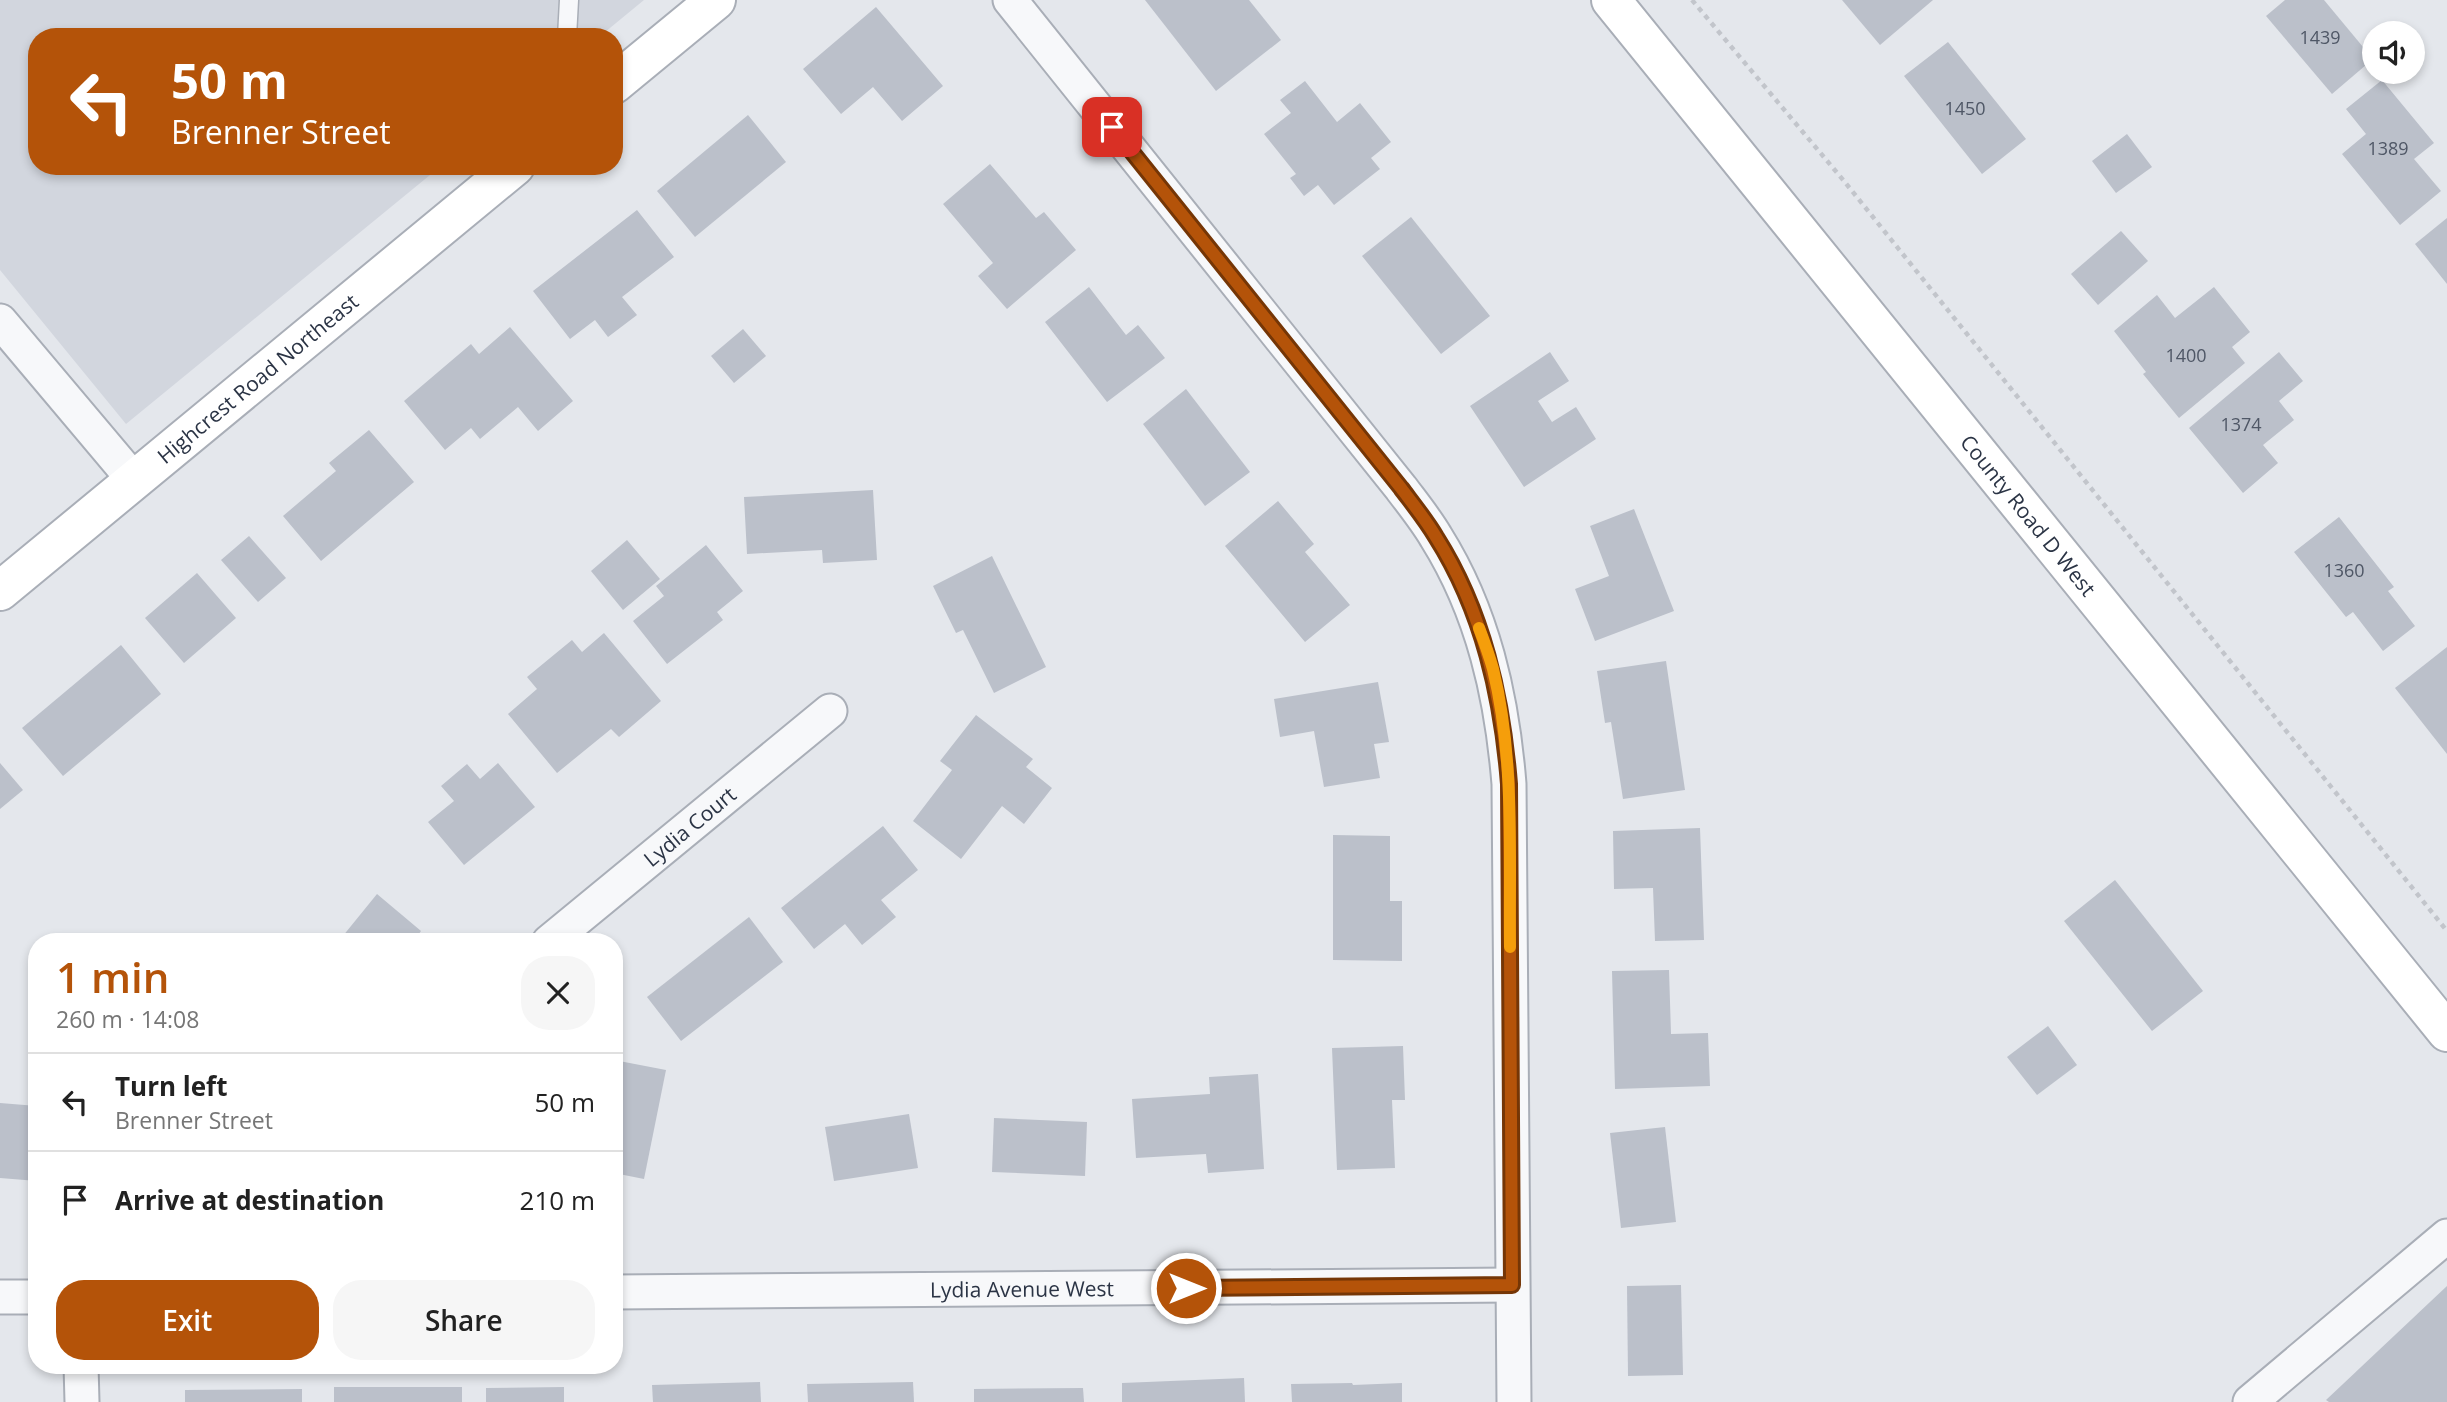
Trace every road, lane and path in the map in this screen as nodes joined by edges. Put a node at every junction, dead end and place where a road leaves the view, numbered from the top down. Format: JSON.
{"nodes":[{"id":1,"x":569,"y":0,"type":"edge"},
{"id":2,"x":716,"y":0,"type":"edge"},
{"id":3,"x":1010,"y":0,"type":"edge"},
{"id":4,"x":1611,"y":0,"type":"edge"},
{"id":5,"x":1692,"y":0,"type":"edge"},
{"id":6,"x":567,"y":28,"type":"edge"},
{"id":7,"x":623,"y":77,"type":"edge"},
{"id":8,"x":504,"y":175,"type":"edge"},
{"id":9,"x":0,"y":321,"type":"edge"},
{"id":10,"x":134,"y":480,"type":"junction"},
{"id":11,"x":0,"y":591,"type":"edge"},
{"id":12,"x":830,"y":711,"type":"dead end"},
{"id":13,"x":2447,"y":931,"type":"edge"},
{"id":14,"x":560,"y":933,"type":"edge"},
{"id":15,"x":2447,"y":1032,"type":"edge"},
{"id":16,"x":2447,"y":1236,"type":"edge"},
{"id":17,"x":1512,"y":1285,"type":"junction"},
{"id":18,"x":623,"y":1292,"type":"edge"},
{"id":19,"x":0,"y":1297,"type":"edge"},
{"id":20,"x":28,"y":1297,"type":"edge"},
{"id":21,"x":81,"y":1374,"type":"edge"},
{"id":22,"x":82,"y":1402,"type":"edge"},
{"id":23,"x":1514,"y":1402,"type":"edge"},
{"id":24,"x":2250,"y":1402,"type":"edge"}],
"edges":[{"from":1,"to":6,"type":"lane"},
{"from":2,"to":7,"type":"main road"},
{"from":3,"to":17,"type":"street"},
{"from":4,"to":15,"type":"main road","name":"County Road D West"},
{"from":5,"to":13,"type":"path"},
{"from":8,"to":10,"type":"main road","name":"Highcrest Road Northeast"},
{"from":9,"to":10,"type":"street"},
{"from":10,"to":11,"type":"main road","name":"Highcrest Road Northeast"},
{"from":12,"to":14,"type":"street","name":"Lydia Court"},
{"from":16,"to":24,"type":"street"},
{"from":17,"to":18,"type":"street","name":"Lydia Avenue West"},
{"from":17,"to":23,"type":"street"},
{"from":19,"to":20,"type":"street"},
{"from":21,"to":22,"type":"street"}]}
